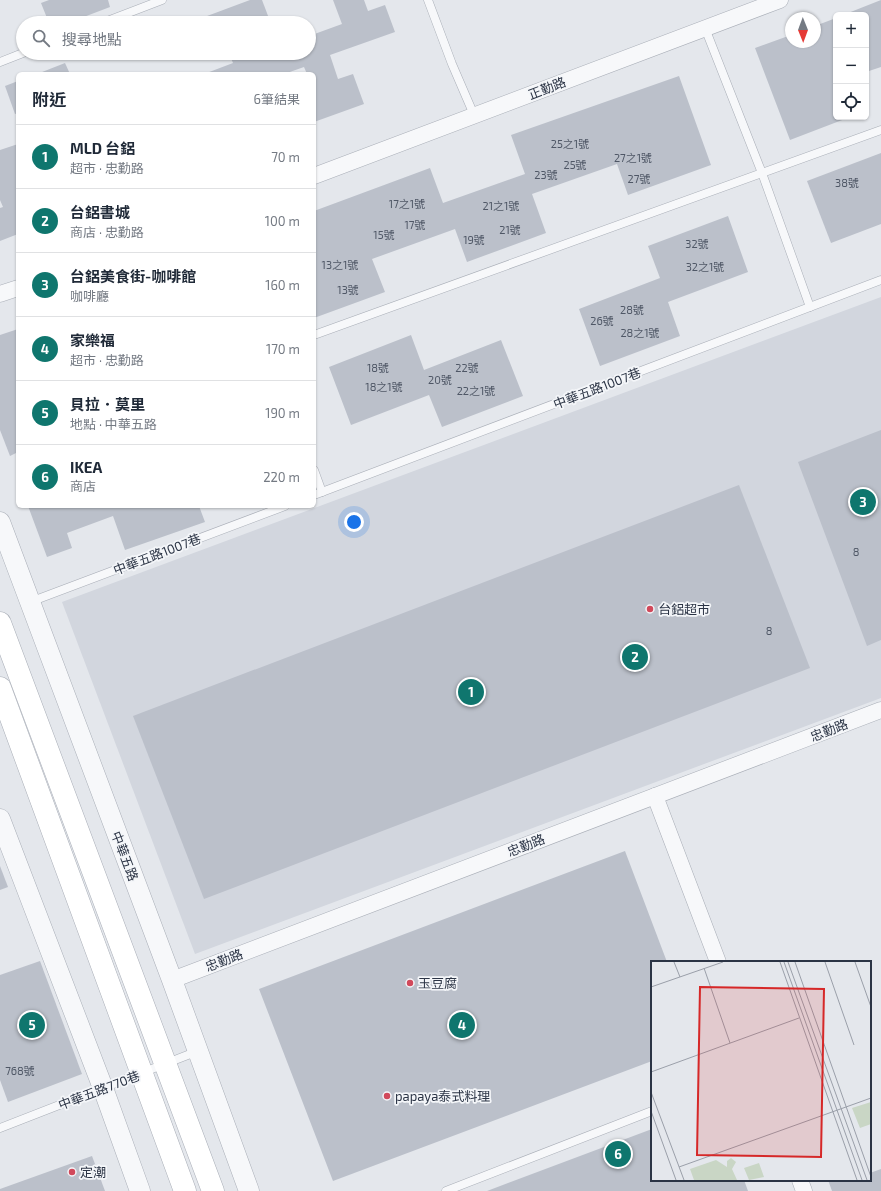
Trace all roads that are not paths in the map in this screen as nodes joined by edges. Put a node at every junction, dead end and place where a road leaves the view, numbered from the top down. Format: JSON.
{"nodes":[{"id":1,"x":162,"y":0,"type":"edge"},
{"id":2,"x":428,"y":0,"type":"edge"},
{"id":3,"x":780,"y":0,"type":"edge"},
{"id":4,"x":120,"y":16,"type":"edge"},
{"id":5,"x":705,"y":28,"type":"junction"},
{"id":6,"x":16,"y":56,"type":"edge"},
{"id":7,"x":0,"y":62,"type":"edge"},
{"id":8,"x":474,"y":115,"type":"junction"},
{"id":9,"x":881,"y":130,"type":"edge"},
{"id":10,"x":762,"y":173,"type":"junction"},
{"id":11,"x":316,"y":175,"type":"edge"},
{"id":12,"x":881,"y":280,"type":"edge"},
{"id":13,"x":16,"y":289,"type":"edge"},
{"id":14,"x":0,"y":294,"type":"edge"},
{"id":15,"x":810,"y":307,"type":"junction"},
{"id":16,"x":316,"y":334,"type":"edge"},
{"id":17,"x":316,"y":482,"type":"edge"},
{"id":18,"x":318,"y":493,"type":"edge"},
{"id":19,"x":280,"y":508,"type":"edge"},
{"id":20,"x":0,"y":522,"type":"edge"},
{"id":21,"x":30,"y":602,"type":"junction"},
{"id":22,"x":0,"y":623,"type":"edge"},
{"id":23,"x":0,"y":688,"type":"edge"},
{"id":24,"x":881,"y":710,"type":"edge"},
{"id":25,"x":655,"y":796,"type":"junction"},
{"id":26,"x":0,"y":819,"type":"edge"},
{"id":27,"x":718,"y":961,"type":"edge"},
{"id":28,"x":172,"y":980,"type":"junction"},
{"id":29,"x":198,"y":1051,"type":"junction"},
{"id":30,"x":165,"y":1064,"type":"junction"},
{"id":31,"x":141,"y":1073,"type":"junction"},
{"id":32,"x":103,"y":1088,"type":"junction"},
{"id":33,"x":651,"y":1110,"type":"edge"},
{"id":34,"x":0,"y":1128,"type":"edge"},
{"id":35,"x":800,"y":1181,"type":"edge"},
{"id":36,"x":140,"y":1191,"type":"edge"},
{"id":37,"x":184,"y":1191,"type":"edge"},
{"id":38,"x":213,"y":1191,"type":"edge"},
{"id":39,"x":249,"y":1191,"type":"edge"},
{"id":40,"x":446,"y":1191,"type":"edge"},
{"id":41,"x":804,"y":1191,"type":"edge"}],
"edges":[{"from":1,"to":4,"type":"lane"},
{"from":2,"to":8,"type":"lane"},
{"from":3,"to":5,"type":"street","name":"正勤路"},
{"from":5,"to":8,"type":"street","name":"正勤路"},
{"from":5,"to":10,"type":"lane"},
{"from":6,"to":7,"type":"lane"},
{"from":8,"to":11,"type":"street","name":"正勤路"},
{"from":9,"to":10,"type":"lane"},
{"from":10,"to":15,"type":"lane"},
{"from":10,"to":16,"type":"lane"},
{"from":12,"to":15,"type":"lane","name":"中華五路1007巷"},
{"from":13,"to":14,"type":"street"},
{"from":15,"to":18,"type":"lane","name":"中華五路1007巷"},
{"from":17,"to":18,"type":"lane"},
{"from":19,"to":21,"type":"lane","name":"中華五路1007巷"},
{"from":20,"to":21,"type":"street","name":"中華五路"},
{"from":21,"to":28,"type":"street","name":"中華五路"},
{"from":22,"to":30,"type":"main road"},
{"from":23,"to":31,"type":"main road"},
{"from":24,"to":25,"type":"street","name":"忠勤路"},
{"from":25,"to":27,"type":"street"},
{"from":25,"to":28,"type":"street","name":"忠勤路"},
{"from":26,"to":32,"type":"street"},
{"from":28,"to":29,"type":"street","name":"中華五路"},
{"from":29,"to":30,"type":"lane","name":"中華五路770巷"},
{"from":29,"to":39,"type":"street","name":"中華五路"},
{"from":30,"to":31,"type":"lane","name":"中華五路770巷"},
{"from":30,"to":38,"type":"main road"},
{"from":31,"to":32,"type":"lane","name":"中華五路770巷"},
{"from":31,"to":37,"type":"main road"},
{"from":32,"to":34,"type":"lane","name":"中華五路770巷"},
{"from":32,"to":36,"type":"street"},
{"from":33,"to":40,"type":"lane"},
{"from":35,"to":41,"type":"street"}]}
